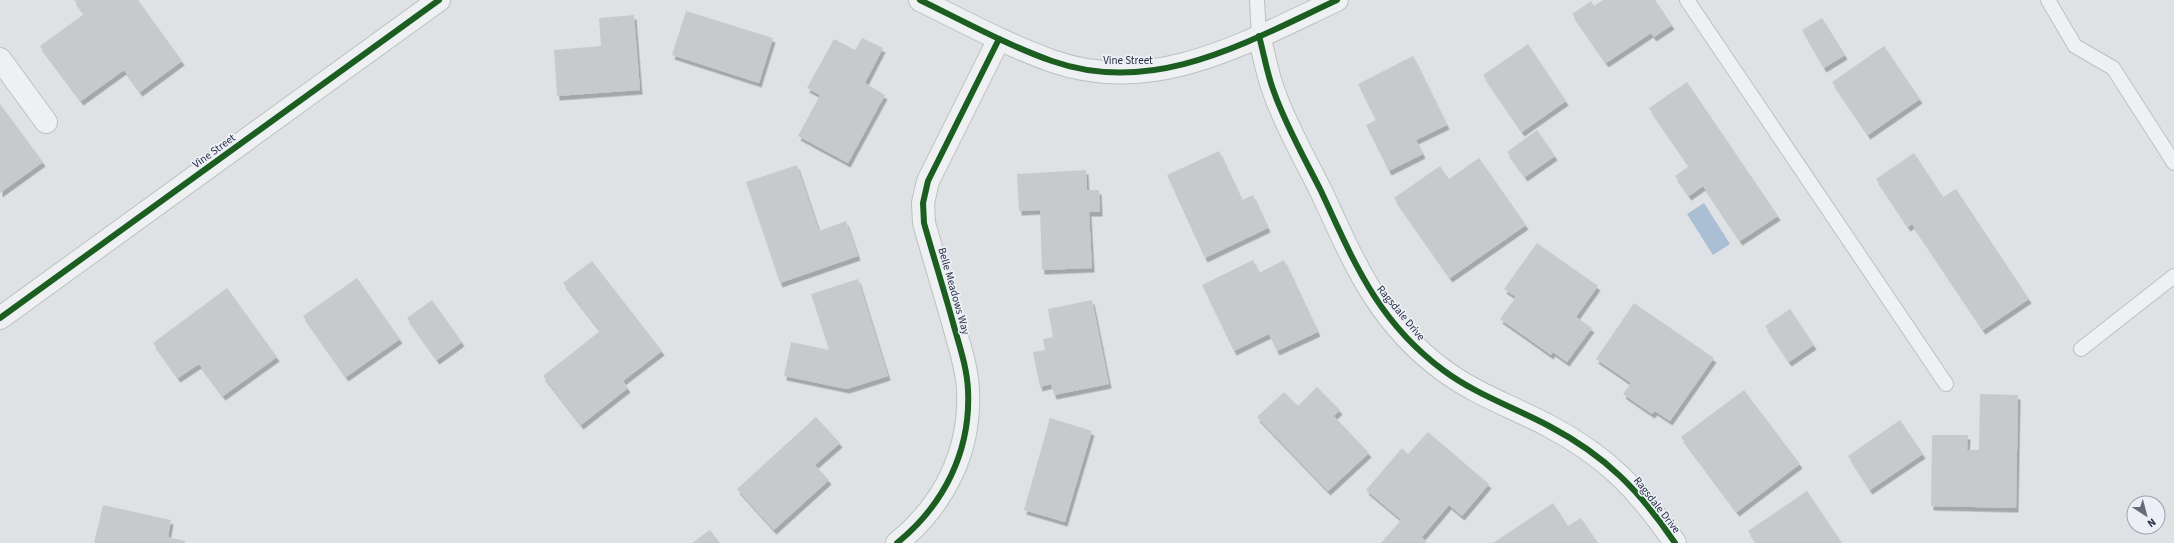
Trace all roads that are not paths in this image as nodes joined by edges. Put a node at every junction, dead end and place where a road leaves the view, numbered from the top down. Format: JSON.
{"nodes":[{"id":1,"x":439,"y":0,"type":"edge"},
{"id":2,"x":920,"y":0,"type":"edge"},
{"id":3,"x":1257,"y":0,"type":"edge"},
{"id":4,"x":1337,"y":0,"type":"edge"},
{"id":5,"x":1687,"y":0,"type":"edge"},
{"id":6,"x":2048,"y":0,"type":"edge"},
{"id":7,"x":1260,"y":36,"type":"junction"},
{"id":8,"x":999,"y":39,"type":"junction"},
{"id":9,"x":0,"y":59,"type":"edge"},
{"id":10,"x":46,"y":122,"type":"dead end"},
{"id":11,"x":2174,"y":163,"type":"edge"},
{"id":12,"x":2174,"y":276,"type":"edge"},
{"id":13,"x":0,"y":318,"type":"edge"},
{"id":14,"x":2081,"y":349,"type":"dead end"},
{"id":15,"x":1946,"y":384,"type":"dead end"},
{"id":16,"x":897,"y":543,"type":"edge"},
{"id":17,"x":1675,"y":543,"type":"edge"}],
"edges":[{"from":1,"to":13,"type":"street","name":"Vine Street"},
{"from":2,"to":8,"type":"street","name":"Vine Street"},
{"from":3,"to":7,"type":"lane"},
{"from":4,"to":7,"type":"street","name":"Vine Street"},
{"from":5,"to":15,"type":"lane"},
{"from":6,"to":11,"type":"lane"},
{"from":7,"to":8,"type":"street","name":"Vine Street"},
{"from":7,"to":17,"type":"street","name":"Ragsdale Drive"},
{"from":8,"to":16,"type":"street","name":"Belle Meadows Way"},
{"from":9,"to":10,"type":"street"},
{"from":12,"to":14,"type":"lane"}]}
